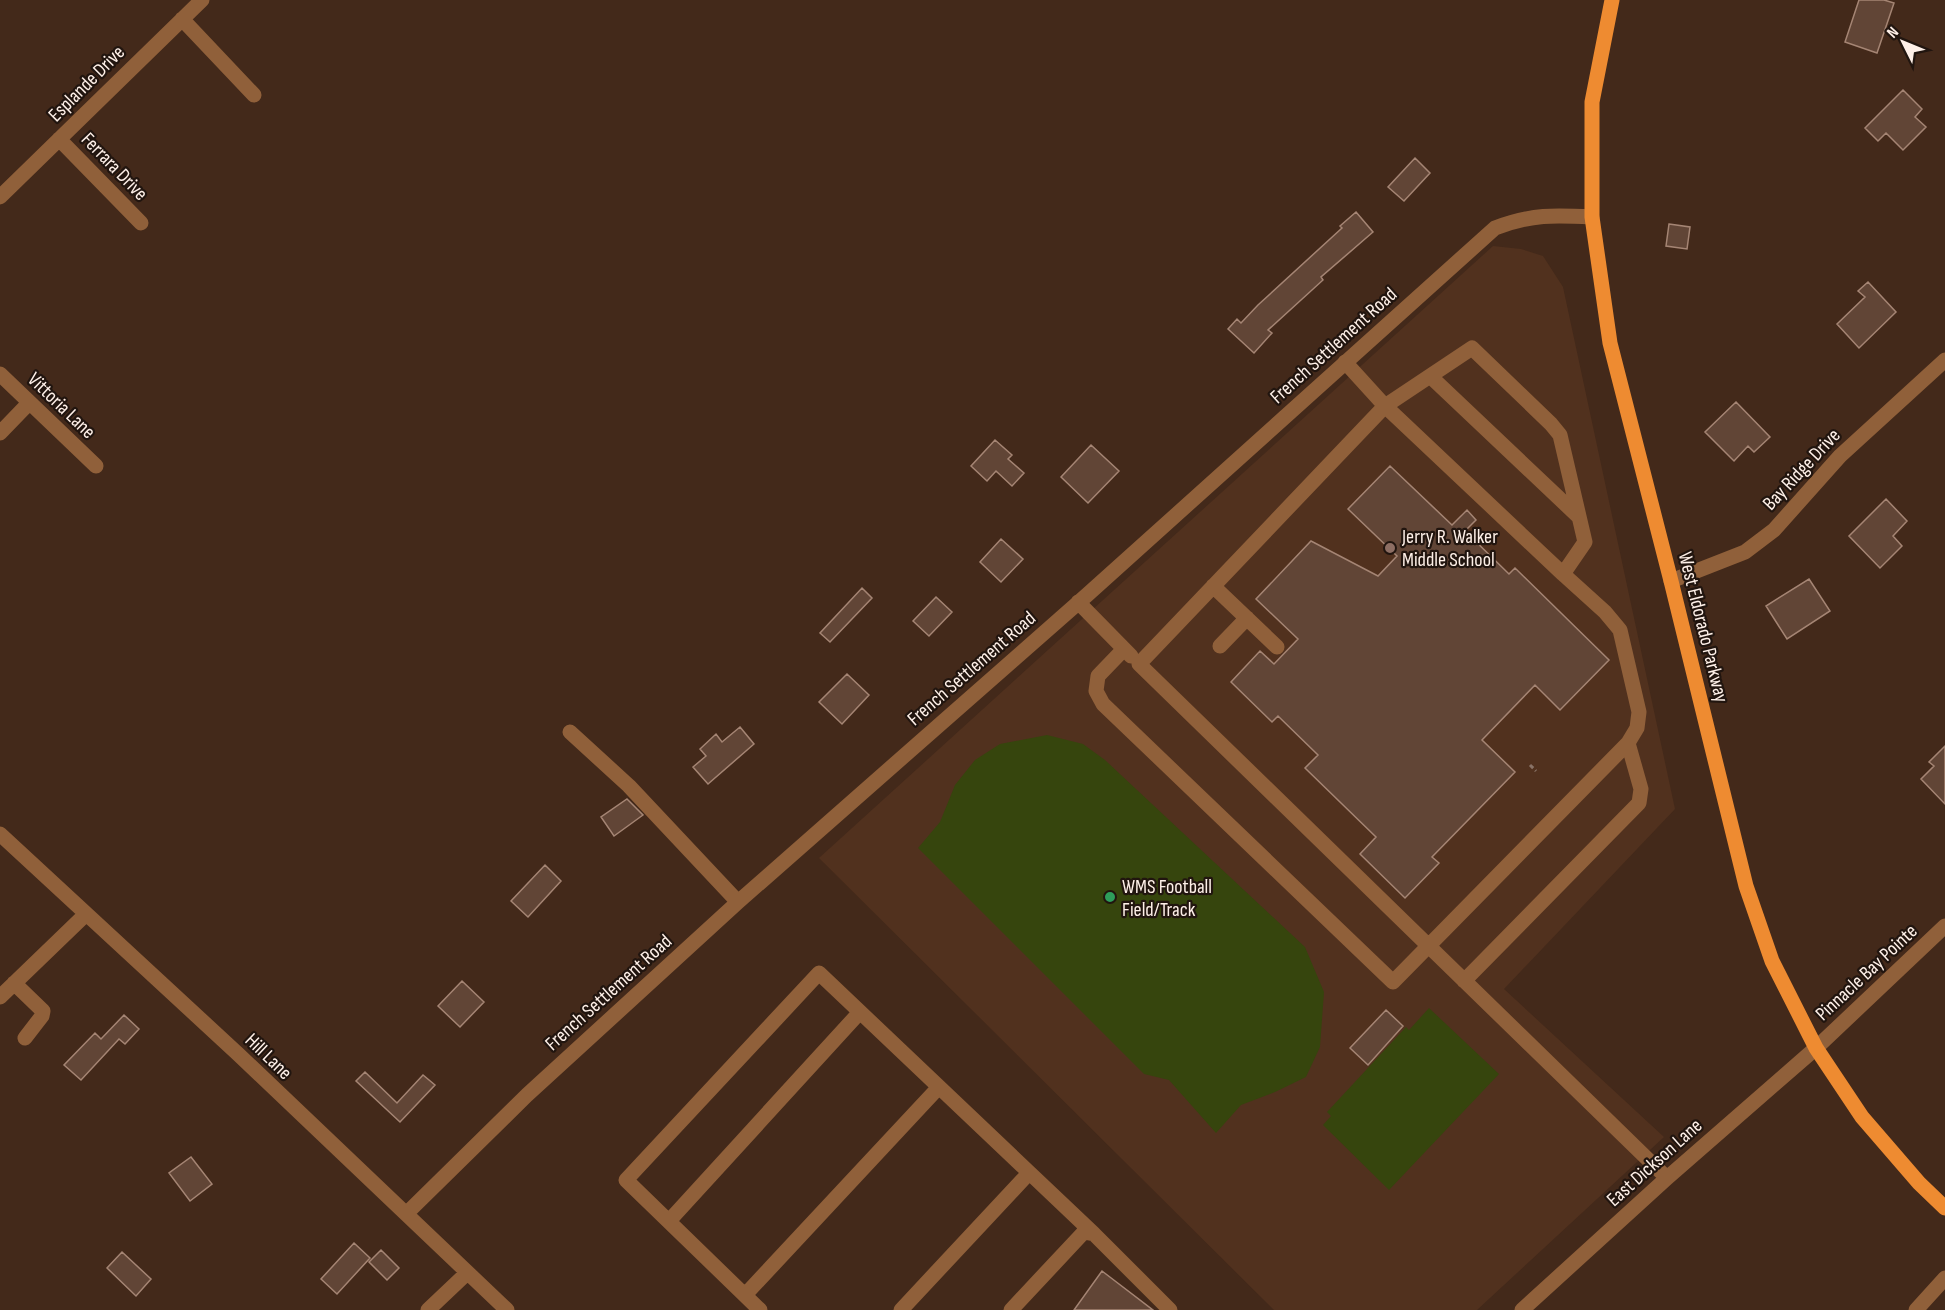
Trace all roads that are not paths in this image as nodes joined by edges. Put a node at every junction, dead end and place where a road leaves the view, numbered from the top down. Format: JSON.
{"nodes":[{"id":1,"x":202,"y":0,"type":"edge"},
{"id":2,"x":1612,"y":0,"type":"edge"},
{"id":3,"x":182,"y":19,"type":"junction"},
{"id":4,"x":254,"y":95,"type":"dead end"},
{"id":5,"x":59,"y":139,"type":"junction"},
{"id":6,"x":0,"y":197,"type":"edge"},
{"id":7,"x":1592,"y":217,"type":"junction"},
{"id":8,"x":141,"y":223,"type":"dead end"},
{"id":9,"x":1945,"y":360,"type":"edge"},
{"id":10,"x":1345,"y":362,"type":"junction"},
{"id":11,"x":0,"y":374,"type":"edge"},
{"id":12,"x":1430,"y":376,"type":"junction"},
{"id":13,"x":29,"y":403,"type":"junction"},
{"id":14,"x":1385,"y":406,"type":"junction"},
{"id":15,"x":0,"y":433,"type":"edge"},
{"id":16,"x":96,"y":466,"type":"dead end"},
{"id":17,"x":1579,"y":517,"type":"junction"},
{"id":18,"x":1563,"y":574,"type":"junction"},
{"id":19,"x":1671,"y":581,"type":"junction"},
{"id":20,"x":1213,"y":586,"type":"junction"},
{"id":21,"x":1078,"y":602,"type":"junction"},
{"id":22,"x":1247,"y":618,"type":"junction"},
{"id":23,"x":1220,"y":646,"type":"dead end"},
{"id":24,"x":1277,"y":647,"type":"dead end"},
{"id":25,"x":1124,"y":649,"type":"junction"},
{"id":26,"x":1139,"y":664,"type":"junction"},
{"id":27,"x":570,"y":732,"type":"dead end"},
{"id":28,"x":1628,"y":743,"type":"junction"},
{"id":29,"x":0,"y":834,"type":"edge"},
{"id":30,"x":738,"y":902,"type":"junction"},
{"id":31,"x":85,"y":915,"type":"junction"},
{"id":32,"x":1945,"y":926,"type":"edge"},
{"id":33,"x":1429,"y":946,"type":"junction"},
{"id":34,"x":1464,"y":981,"type":"junction"},
{"id":35,"x":14,"y":983,"type":"junction"},
{"id":36,"x":0,"y":997,"type":"edge"},
{"id":37,"x":860,"y":1012,"type":"junction"},
{"id":38,"x":25,"y":1038,"type":"dead end"},
{"id":39,"x":1816,"y":1048,"type":"junction"},
{"id":40,"x":939,"y":1087,"type":"junction"},
{"id":41,"x":1029,"y":1173,"type":"junction"},
{"id":42,"x":1667,"y":1178,"type":"junction"},
{"id":43,"x":1945,"y":1208,"type":"edge"},
{"id":44,"x":407,"y":1214,"type":"junction"},
{"id":45,"x":669,"y":1221,"type":"junction"},
{"id":46,"x":1094,"y":1234,"type":"junction"},
{"id":47,"x":467,"y":1273,"type":"junction"},
{"id":48,"x":1945,"y":1278,"type":"edge"},
{"id":49,"x":745,"y":1295,"type":"junction"},
{"id":50,"x":428,"y":1310,"type":"edge"},
{"id":51,"x":507,"y":1310,"type":"edge"},
{"id":52,"x":760,"y":1310,"type":"edge"},
{"id":53,"x":902,"y":1310,"type":"edge"},
{"id":54,"x":1011,"y":1310,"type":"edge"},
{"id":55,"x":1170,"y":1310,"type":"edge"},
{"id":56,"x":1522,"y":1310,"type":"edge"},
{"id":57,"x":1916,"y":1310,"type":"edge"}],
"edges":[{"from":1,"to":3,"type":"street","name":"Esplande Drive"},
{"from":2,"to":7,"type":"main road","name":"West Eldorado Parkway"},
{"from":3,"to":4,"type":"street"},
{"from":3,"to":5,"type":"street","name":"Esplande Drive"},
{"from":5,"to":6,"type":"street","name":"Esplande Drive"},
{"from":5,"to":8,"type":"street","name":"Ferrara Drive"},
{"from":7,"to":10,"type":"street","name":"French Settlement Road"},
{"from":7,"to":19,"type":"main road","name":"West Eldorado Parkway"},
{"from":9,"to":19,"type":"street","name":"Bay Ridge Drive"},
{"from":10,"to":14,"type":"street"},
{"from":10,"to":21,"type":"street","name":"French Settlement Road"},
{"from":11,"to":13,"type":"street","name":"Vittoria Lane"},
{"from":12,"to":14,"type":"street"},
{"from":12,"to":17,"type":"street"},
{"from":12,"to":17,"type":"street"},
{"from":13,"to":15,"type":"street"},
{"from":13,"to":16,"type":"street","name":"Vittoria Lane"},
{"from":14,"to":18,"type":"street"},
{"from":14,"to":20,"type":"street"},
{"from":17,"to":18,"type":"street"},
{"from":18,"to":28,"type":"street"},
{"from":19,"to":39,"type":"main road","name":"West Eldorado Parkway"},
{"from":20,"to":22,"type":"street"},
{"from":20,"to":26,"type":"street"},
{"from":21,"to":25,"type":"street"},
{"from":21,"to":30,"type":"street","name":"French Settlement Road"},
{"from":22,"to":23,"type":"street"},
{"from":22,"to":24,"type":"street"},
{"from":25,"to":26,"type":"street"},
{"from":25,"to":33,"type":"street"},
{"from":26,"to":33,"type":"street"},
{"from":27,"to":30,"type":"street"},
{"from":28,"to":33,"type":"street"},
{"from":28,"to":34,"type":"street"},
{"from":29,"to":31,"type":"street","name":"Hill Lane"},
{"from":30,"to":44,"type":"street","name":"French Settlement Road"},
{"from":31,"to":35,"type":"street"},
{"from":31,"to":44,"type":"street","name":"Hill Lane"},
{"from":32,"to":39,"type":"street","name":"Pinnacle Bay Pointe"},
{"from":33,"to":34,"type":"street"},
{"from":34,"to":42,"type":"street"},
{"from":35,"to":36,"type":"street"},
{"from":35,"to":38,"type":"street"},
{"from":37,"to":40,"type":"street"},
{"from":37,"to":45,"type":"street"},
{"from":37,"to":45,"type":"street"},
{"from":39,"to":42,"type":"street","name":"East Dickson Lane"},
{"from":39,"to":43,"type":"main road","name":"West Eldorado Parkway"},
{"from":40,"to":41,"type":"street"},
{"from":40,"to":49,"type":"street"},
{"from":41,"to":46,"type":"street"},
{"from":41,"to":53,"type":"street"},
{"from":42,"to":56,"type":"street","name":"East Dickson Lane"},
{"from":44,"to":47,"type":"street","name":"Hill Lane"},
{"from":45,"to":49,"type":"street"},
{"from":46,"to":54,"type":"street"},
{"from":46,"to":55,"type":"street"},
{"from":47,"to":50,"type":"street"},
{"from":47,"to":51,"type":"street","name":"Hill Lane"},
{"from":48,"to":57,"type":"street"},
{"from":49,"to":52,"type":"street"}]}
